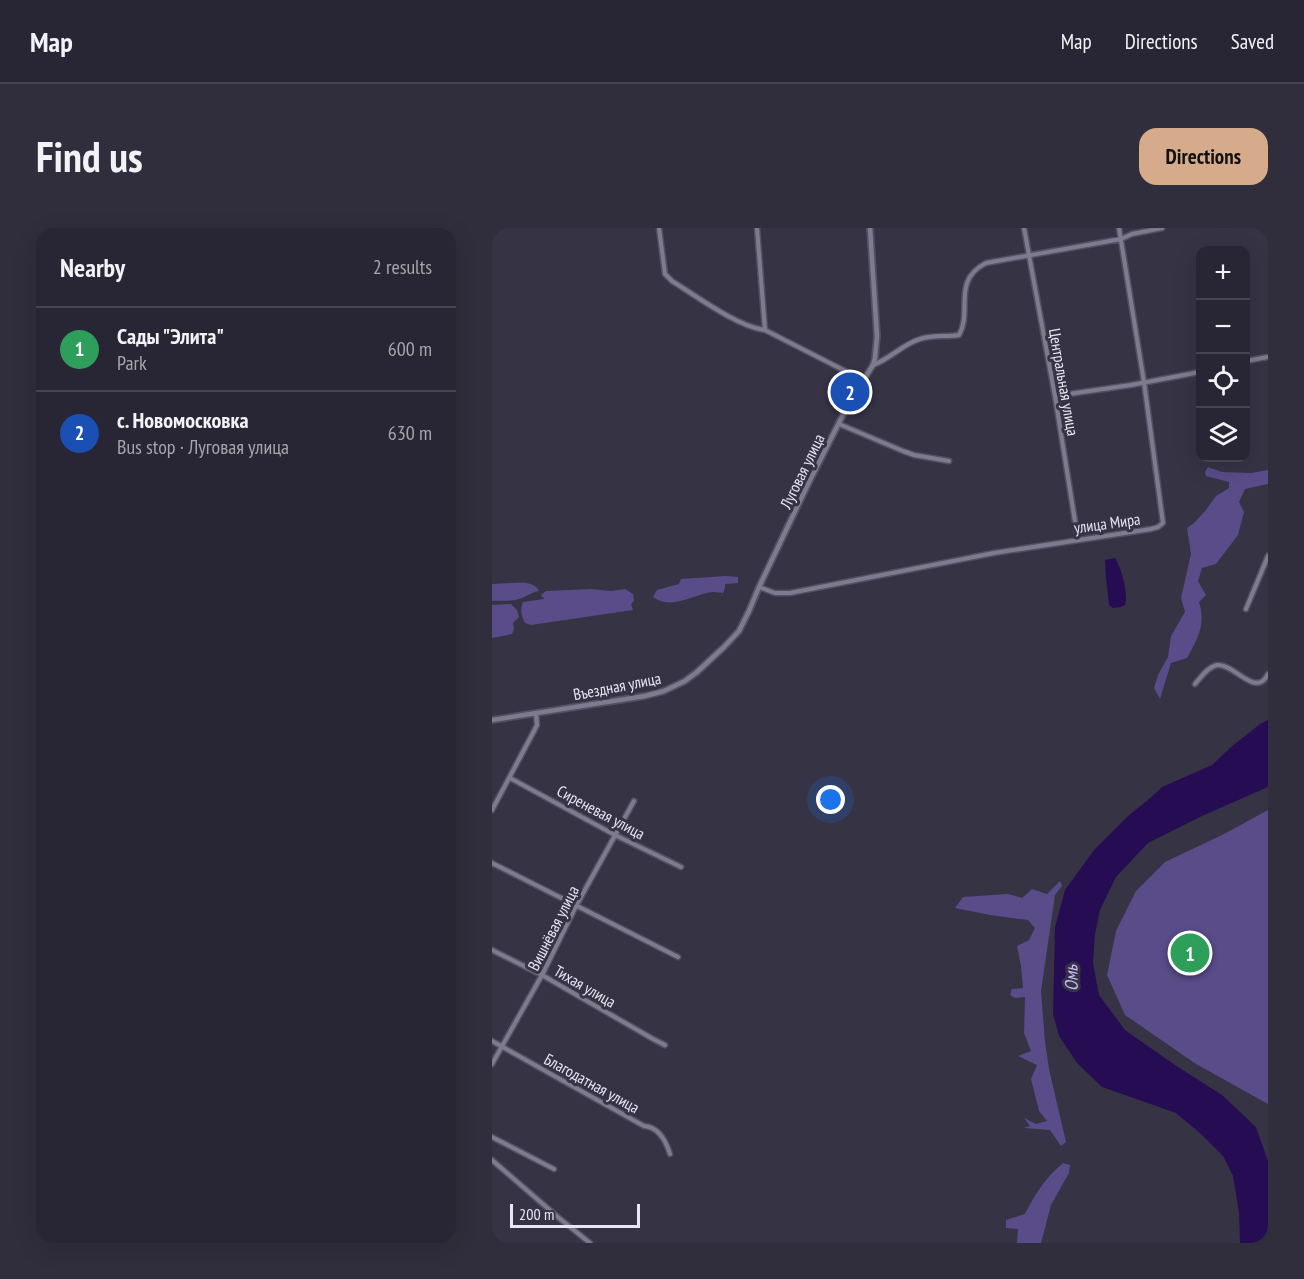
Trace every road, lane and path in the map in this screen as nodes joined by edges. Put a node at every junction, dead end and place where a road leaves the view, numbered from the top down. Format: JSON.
{"nodes":[{"id":1,"x":659,"y":228,"type":"edge"},
{"id":2,"x":757,"y":228,"type":"edge"},
{"id":3,"x":870,"y":228,"type":"edge"},
{"id":4,"x":1024,"y":228,"type":"edge"},
{"id":5,"x":1119,"y":228,"type":"edge"},
{"id":6,"x":1161,"y":228,"type":"edge"},
{"id":7,"x":1120,"y":239,"type":"junction"},
{"id":8,"x":1029,"y":256,"type":"junction"},
{"id":9,"x":765,"y":330,"type":"junction"},
{"id":10,"x":1268,"y":357,"type":"edge"},
{"id":11,"x":1250,"y":360,"type":"edge"},
{"id":12,"x":873,"y":364,"type":"junction"},
{"id":13,"x":1196,"y":373,"type":"edge"},
{"id":14,"x":863,"y":380,"type":"junction"},
{"id":15,"x":1144,"y":382,"type":"junction"},
{"id":16,"x":1055,"y":396,"type":"junction"},
{"id":17,"x":839,"y":424,"type":"junction"},
{"id":18,"x":950,"y":461,"type":"dead end"},
{"id":19,"x":1078,"y":540,"type":"junction"},
{"id":20,"x":1268,"y":556,"type":"edge"},
{"id":21,"x":760,"y":586,"type":"junction"},
{"id":22,"x":1246,"y":609,"type":"dead end"},
{"id":23,"x":1268,"y":674,"type":"edge"},
{"id":24,"x":1194,"y":684,"type":"dead end"},
{"id":25,"x":536,"y":713,"type":"junction"},
{"id":26,"x":492,"y":720,"type":"edge"},
{"id":27,"x":510,"y":778,"type":"junction"},
{"id":28,"x":634,"y":801,"type":"dead end"},
{"id":29,"x":492,"y":810,"type":"edge"},
{"id":30,"x":615,"y":835,"type":"junction"},
{"id":31,"x":492,"y":863,"type":"edge"},
{"id":32,"x":681,"y":867,"type":"dead end"},
{"id":33,"x":576,"y":906,"type":"junction"},
{"id":34,"x":492,"y":950,"type":"edge"},
{"id":35,"x":678,"y":957,"type":"dead end"},
{"id":36,"x":542,"y":975,"type":"junction"},
{"id":37,"x":492,"y":1041,"type":"edge"},
{"id":38,"x":665,"y":1045,"type":"dead end"},
{"id":39,"x":501,"y":1046,"type":"junction"},
{"id":40,"x":492,"y":1064,"type":"edge"},
{"id":41,"x":492,"y":1137,"type":"edge"},
{"id":42,"x":670,"y":1154,"type":"dead end"},
{"id":43,"x":492,"y":1160,"type":"edge"},
{"id":44,"x":554,"y":1169,"type":"dead end"},
{"id":45,"x":590,"y":1243,"type":"edge"}],
"edges":[{"from":1,"to":9,"type":"street"},
{"from":2,"to":9,"type":"street"},
{"from":3,"to":12,"type":"street","name":"Луговая улица"},
{"from":4,"to":8,"type":"street","name":"Центральная улица"},
{"from":5,"to":7,"type":"street","name":"улица Мира"},
{"from":6,"to":7,"type":"street"},
{"from":7,"to":8,"type":"street"},
{"from":7,"to":15,"type":"street","name":"улица Мира"},
{"from":8,"to":12,"type":"street"},
{"from":8,"to":16,"type":"street","name":"Центральная улица"},
{"from":9,"to":14,"type":"street"},
{"from":10,"to":11,"type":"street"},
{"from":12,"to":14,"type":"street","name":"Луговая улица"},
{"from":13,"to":15,"type":"street"},
{"from":14,"to":17,"type":"street","name":"Луговая улица"},
{"from":15,"to":16,"type":"street"},
{"from":15,"to":19,"type":"street","name":"улица Мира"},
{"from":16,"to":19,"type":"street","name":"Центральная улица"},
{"from":17,"to":18,"type":"street"},
{"from":17,"to":21,"type":"street","name":"Луговая улица"},
{"from":19,"to":21,"type":"street","name":"улица Мира"},
{"from":20,"to":22,"type":"street"},
{"from":21,"to":25,"type":"street","name":"Въездная улица"},
{"from":23,"to":24,"type":"street"},
{"from":25,"to":26,"type":"street","name":"Въездная улица"},
{"from":25,"to":27,"type":"street"},
{"from":27,"to":29,"type":"street"},
{"from":27,"to":30,"type":"street","name":"Сиреневая улица"},
{"from":28,"to":30,"type":"street","name":"Вишнёвая улица"},
{"from":30,"to":32,"type":"street","name":"Сиреневая улица"},
{"from":30,"to":33,"type":"street","name":"Вишнёвая улица"},
{"from":31,"to":33,"type":"street"},
{"from":33,"to":35,"type":"street"},
{"from":33,"to":36,"type":"street","name":"Вишнёвая улица"},
{"from":34,"to":36,"type":"street","name":"Тихая улица"},
{"from":36,"to":38,"type":"street","name":"Тихая улица"},
{"from":36,"to":39,"type":"street","name":"Вишнёвая улица"},
{"from":37,"to":39,"type":"street","name":"Благодатная улица"},
{"from":39,"to":40,"type":"street","name":"Вишнёвая улица"},
{"from":39,"to":42,"type":"street","name":"Благодатная улица"},
{"from":41,"to":44,"type":"street"},
{"from":43,"to":45,"type":"street"}]}
